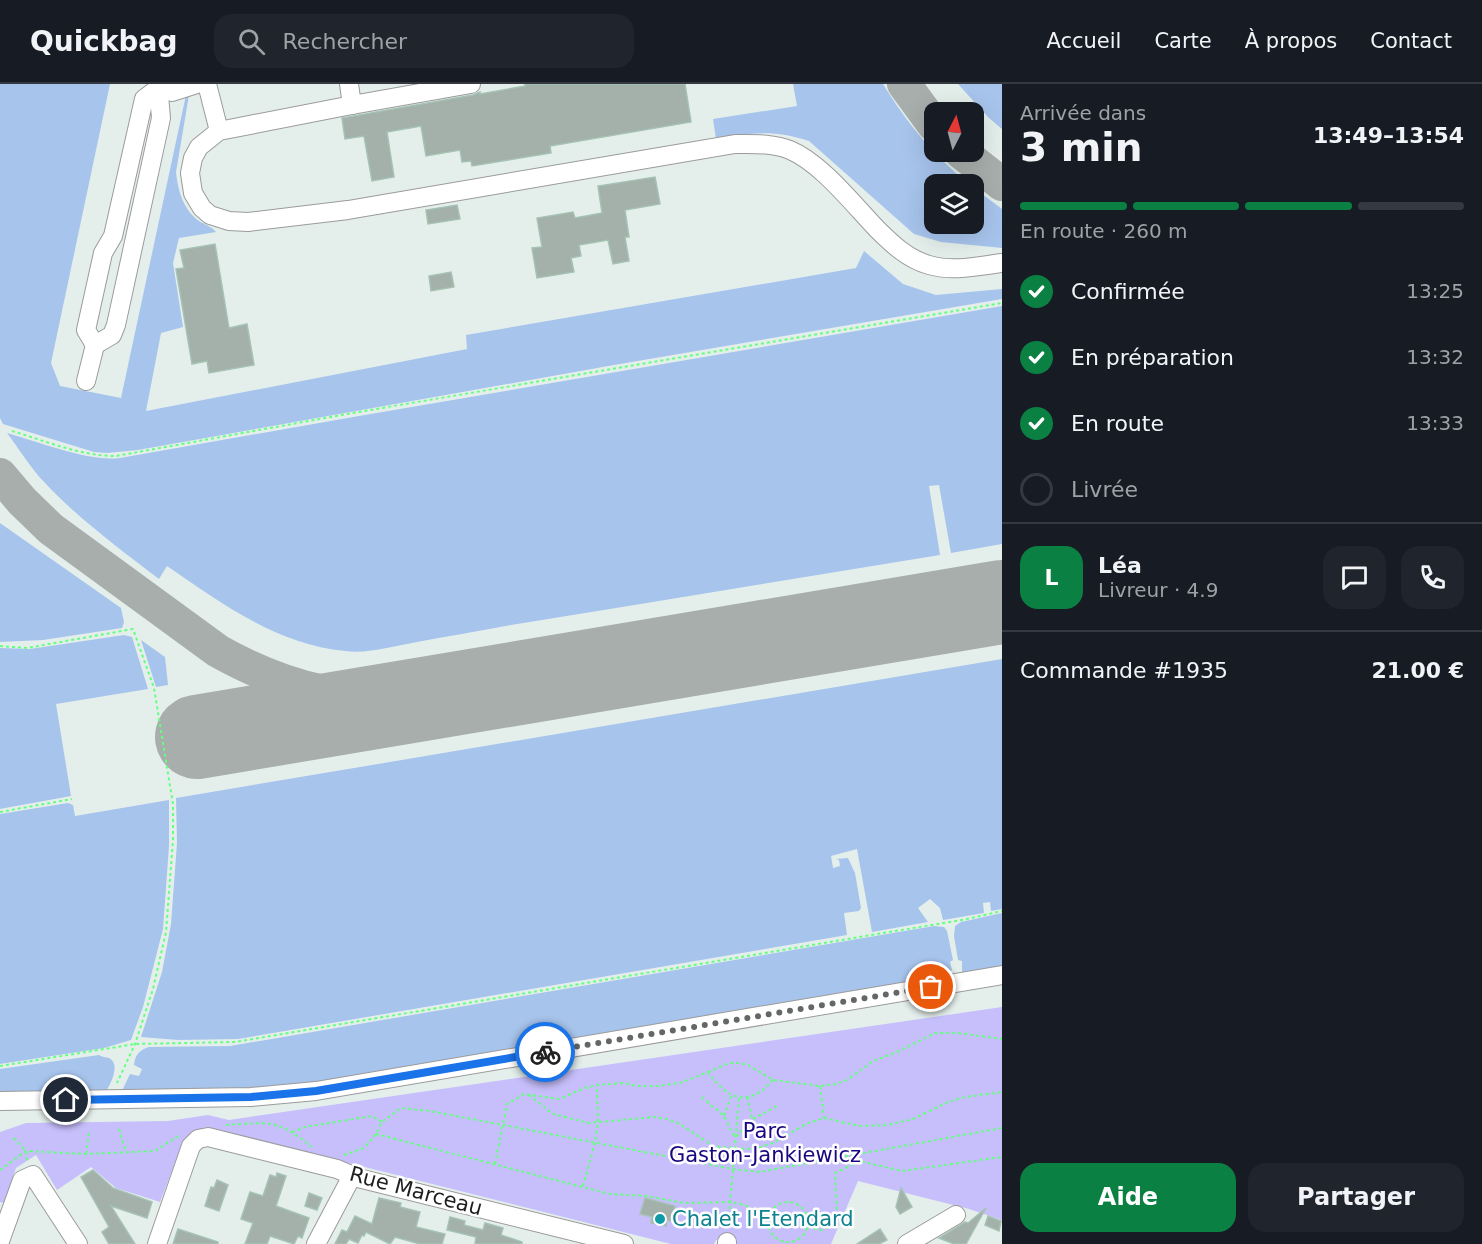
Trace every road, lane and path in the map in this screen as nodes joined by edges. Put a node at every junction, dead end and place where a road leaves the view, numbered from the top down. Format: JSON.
{"nodes":[{"id":1,"x":197,"y":84,"type":"edge"},
{"id":2,"x":207,"y":84,"type":"edge"},
{"id":3,"x":349,"y":84,"type":"edge"},
{"id":4,"x":471,"y":84,"type":"edge"},
{"id":5,"x":158,"y":86,"type":"edge"},
{"id":6,"x":352,"y":105,"type":"junction"},
{"id":7,"x":219,"y":131,"type":"junction"},
{"id":8,"x":1002,"y":263,"type":"edge"},
{"id":9,"x":1002,"y":303,"type":"edge"},
{"id":10,"x":95,"y":345,"type":"junction"},
{"id":11,"x":86,"y":381,"type":"dead end"},
{"id":12,"x":12,"y":431,"type":"dead end"},
{"id":13,"x":0,"y":645,"type":"edge"},
{"id":14,"x":72,"y":800,"type":"dead end"},
{"id":15,"x":0,"y":812,"type":"edge"},
{"id":16,"x":1002,"y":911,"type":"edge"},
{"id":17,"x":1002,"y":975,"type":"edge"},
{"id":18,"x":1002,"y":1039,"type":"edge"},
{"id":19,"x":135,"y":1044,"type":"junction"},
{"id":20,"x":0,"y":1066,"type":"edge"},
{"id":21,"x":708,"y":1072,"type":"junction"},
{"id":22,"x":773,"y":1080,"type":"junction"},
{"id":23,"x":597,"y":1085,"type":"junction"},
{"id":24,"x":820,"y":1086,"type":"junction"},
{"id":25,"x":1002,"y":1092,"type":"edge"},
{"id":26,"x":529,"y":1095,"type":"junction"},
{"id":27,"x":731,"y":1095,"type":"junction"},
{"id":28,"x":702,"y":1097,"type":"dead end"},
{"id":29,"x":747,"y":1097,"type":"junction"},
{"id":30,"x":739,"y":1098,"type":"junction"},
{"id":31,"x":110,"y":1100,"type":"junction"},
{"id":32,"x":0,"y":1101,"type":"edge"},
{"id":33,"x":777,"y":1106,"type":"dead end"},
{"id":34,"x":400,"y":1108,"type":"dead end"},
{"id":35,"x":724,"y":1116,"type":"junction"},
{"id":36,"x":825,"y":1118,"type":"junction"},
{"id":37,"x":753,"y":1119,"type":"junction"},
{"id":38,"x":382,"y":1122,"type":"dead end"},
{"id":39,"x":598,"y":1123,"type":"junction"},
{"id":40,"x":504,"y":1125,"type":"junction"},
{"id":41,"x":1002,"y":1128,"type":"edge"},
{"id":42,"x":119,"y":1129,"type":"dead end"},
{"id":43,"x":89,"y":1132,"type":"dead end"},
{"id":44,"x":292,"y":1132,"type":"dead end"},
{"id":45,"x":376,"y":1134,"type":"dead end"},
{"id":46,"x":736,"y":1137,"type":"junction"},
{"id":47,"x":14,"y":1138,"type":"dead end"},
{"id":48,"x":595,"y":1143,"type":"junction"},
{"id":49,"x":734,"y":1149,"type":"junction"},
{"id":50,"x":126,"y":1153,"type":"dead end"},
{"id":51,"x":86,"y":1154,"type":"dead end"},
{"id":52,"x":853,"y":1155,"type":"junction"},
{"id":53,"x":1002,"y":1157,"type":"edge"},
{"id":54,"x":860,"y":1161,"type":"junction"},
{"id":55,"x":495,"y":1165,"type":"junction"},
{"id":56,"x":733,"y":1169,"type":"junction"},
{"id":57,"x":27,"y":1172,"type":"junction"},
{"id":58,"x":352,"y":1176,"type":"junction"},
{"id":59,"x":583,"y":1186,"type":"junction"},
{"id":60,"x":730,"y":1202,"type":"junction"},
{"id":61,"x":956,"y":1215,"type":"dead end"},
{"id":62,"x":768,"y":1218,"type":"junction"},
{"id":63,"x":808,"y":1227,"type":"junction"},
{"id":64,"x":913,"y":1240,"type":"edge"},
{"id":65,"x":0,"y":1241,"type":"edge"},
{"id":66,"x":727,"y":1243,"type":"edge"},
{"id":67,"x":78,"y":1244,"type":"edge"},
{"id":68,"x":157,"y":1244,"type":"edge"},
{"id":69,"x":316,"y":1244,"type":"edge"},
{"id":70,"x":624,"y":1244,"type":"edge"},
{"id":71,"x":937,"y":1244,"type":"edge"}],
"edges":[{"from":1,"to":5,"type":"street"},
{"from":2,"to":7,"type":"street"},
{"from":3,"to":6,"type":"street"},
{"from":4,"to":6,"type":"street"},
{"from":5,"to":10,"type":"street"},
{"from":5,"to":10,"type":"street"},
{"from":6,"to":7,"type":"street"},
{"from":7,"to":8,"type":"street"},
{"from":9,"to":12,"type":"path"},
{"from":10,"to":11,"type":"street"},
{"from":13,"to":19,"type":"path"},
{"from":14,"to":15,"type":"path"},
{"from":16,"to":19,"type":"path"},
{"from":17,"to":31,"type":"street"},
{"from":18,"to":24,"type":"path"},
{"from":19,"to":20,"type":"path"},
{"from":19,"to":31,"type":"path"},
{"from":21,"to":22,"type":"path"},
{"from":21,"to":23,"type":"path"},
{"from":21,"to":27,"type":"path"},
{"from":22,"to":24,"type":"path"},
{"from":22,"to":29,"type":"path"},
{"from":23,"to":26,"type":"path"},
{"from":23,"to":39,"type":"path"},
{"from":24,"to":36,"type":"path"},
{"from":25,"to":36,"type":"path"},
{"from":26,"to":39,"type":"path"},
{"from":26,"to":40,"type":"path"},
{"from":27,"to":30,"type":"path"},
{"from":27,"to":35,"type":"path"},
{"from":28,"to":35,"type":"path"},
{"from":29,"to":30,"type":"path"},
{"from":29,"to":37,"type":"path"},
{"from":30,"to":46,"type":"path"},
{"from":31,"to":32,"type":"street"},
{"from":33,"to":37,"type":"path"},
{"from":34,"to":40,"type":"path"},
{"from":35,"to":46,"type":"path"},
{"from":36,"to":49,"type":"path"},
{"from":37,"to":46,"type":"path"},
{"from":38,"to":44,"type":"path"},
{"from":39,"to":48,"type":"path"},
{"from":39,"to":49,"type":"path"},
{"from":40,"to":48,"type":"path"},
{"from":40,"to":55,"type":"path"},
{"from":41,"to":52,"type":"path"},
{"from":42,"to":50,"type":"path"},
{"from":43,"to":51,"type":"path"},
{"from":45,"to":55,"type":"path"},
{"from":46,"to":49,"type":"path"},
{"from":47,"to":57,"type":"path"},
{"from":48,"to":56,"type":"path"},
{"from":48,"to":59,"type":"path"},
{"from":49,"to":56,"type":"path"},
{"from":52,"to":54,"type":"path"},
{"from":52,"to":56,"type":"path"},
{"from":53,"to":54,"type":"path"},
{"from":54,"to":63,"type":"path"},
{"from":55,"to":59,"type":"path"},
{"from":56,"to":60,"type":"path"},
{"from":57,"to":65,"type":"street"},
{"from":57,"to":67,"type":"street"},
{"from":58,"to":68,"type":"street","name":"Rue Marceau"},
{"from":58,"to":69,"type":"street"},
{"from":58,"to":70,"type":"street","name":"Rue Marceau"},
{"from":59,"to":60,"type":"path"},
{"from":60,"to":62,"type":"path"},
{"from":60,"to":66,"type":"path"},
{"from":61,"to":64,"type":"street"},
{"from":62,"to":63,"type":"path"},
{"from":62,"to":63,"type":"path"},
{"from":64,"to":71,"type":"street"}]}
